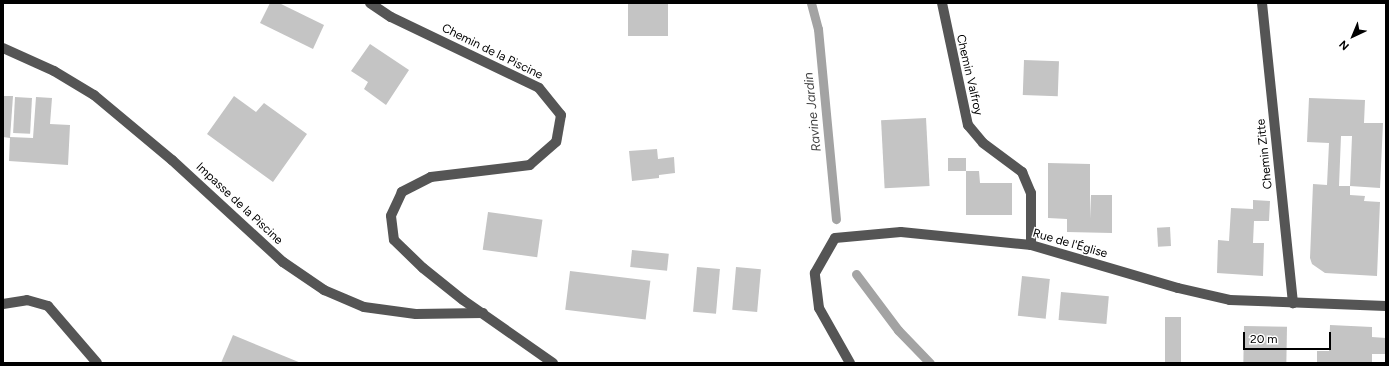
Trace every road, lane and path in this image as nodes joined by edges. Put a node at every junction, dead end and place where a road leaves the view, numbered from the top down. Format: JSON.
{"nodes":[{"id":1,"x":370,"y":3,"type":"edge"},
{"id":2,"x":942,"y":3,"type":"edge"},
{"id":3,"x":1262,"y":3,"type":"edge"},
{"id":4,"x":3,"y":48,"type":"edge"},
{"id":5,"x":1031,"y":245,"type":"junction"},
{"id":6,"x":1293,"y":303,"type":"junction"},
{"id":7,"x":3,"y":304,"type":"edge"},
{"id":8,"x":1386,"y":306,"type":"edge"},
{"id":9,"x":483,"y":313,"type":"junction"},
{"id":10,"x":97,"y":363,"type":"edge"},
{"id":11,"x":553,"y":363,"type":"edge"},
{"id":12,"x":850,"y":363,"type":"edge"}],
"edges":[{"from":1,"to":9,"type":"street","name":"Chemin de la Piscine"},
{"from":2,"to":5,"type":"street","name":"Chemin Valfroy"},
{"from":3,"to":6,"type":"street","name":"Chemin Zitte"},
{"from":4,"to":9,"type":"street","name":"Impasse de la Piscine"},
{"from":5,"to":6,"type":"street","name":"Rue de l'Église"},
{"from":5,"to":12,"type":"street","name":"Rue de l'Église"},
{"from":6,"to":8,"type":"street","name":"Rue de l'Église"},
{"from":7,"to":10,"type":"street"},
{"from":9,"to":11,"type":"street","name":"Chemin de la Piscine"}]}
